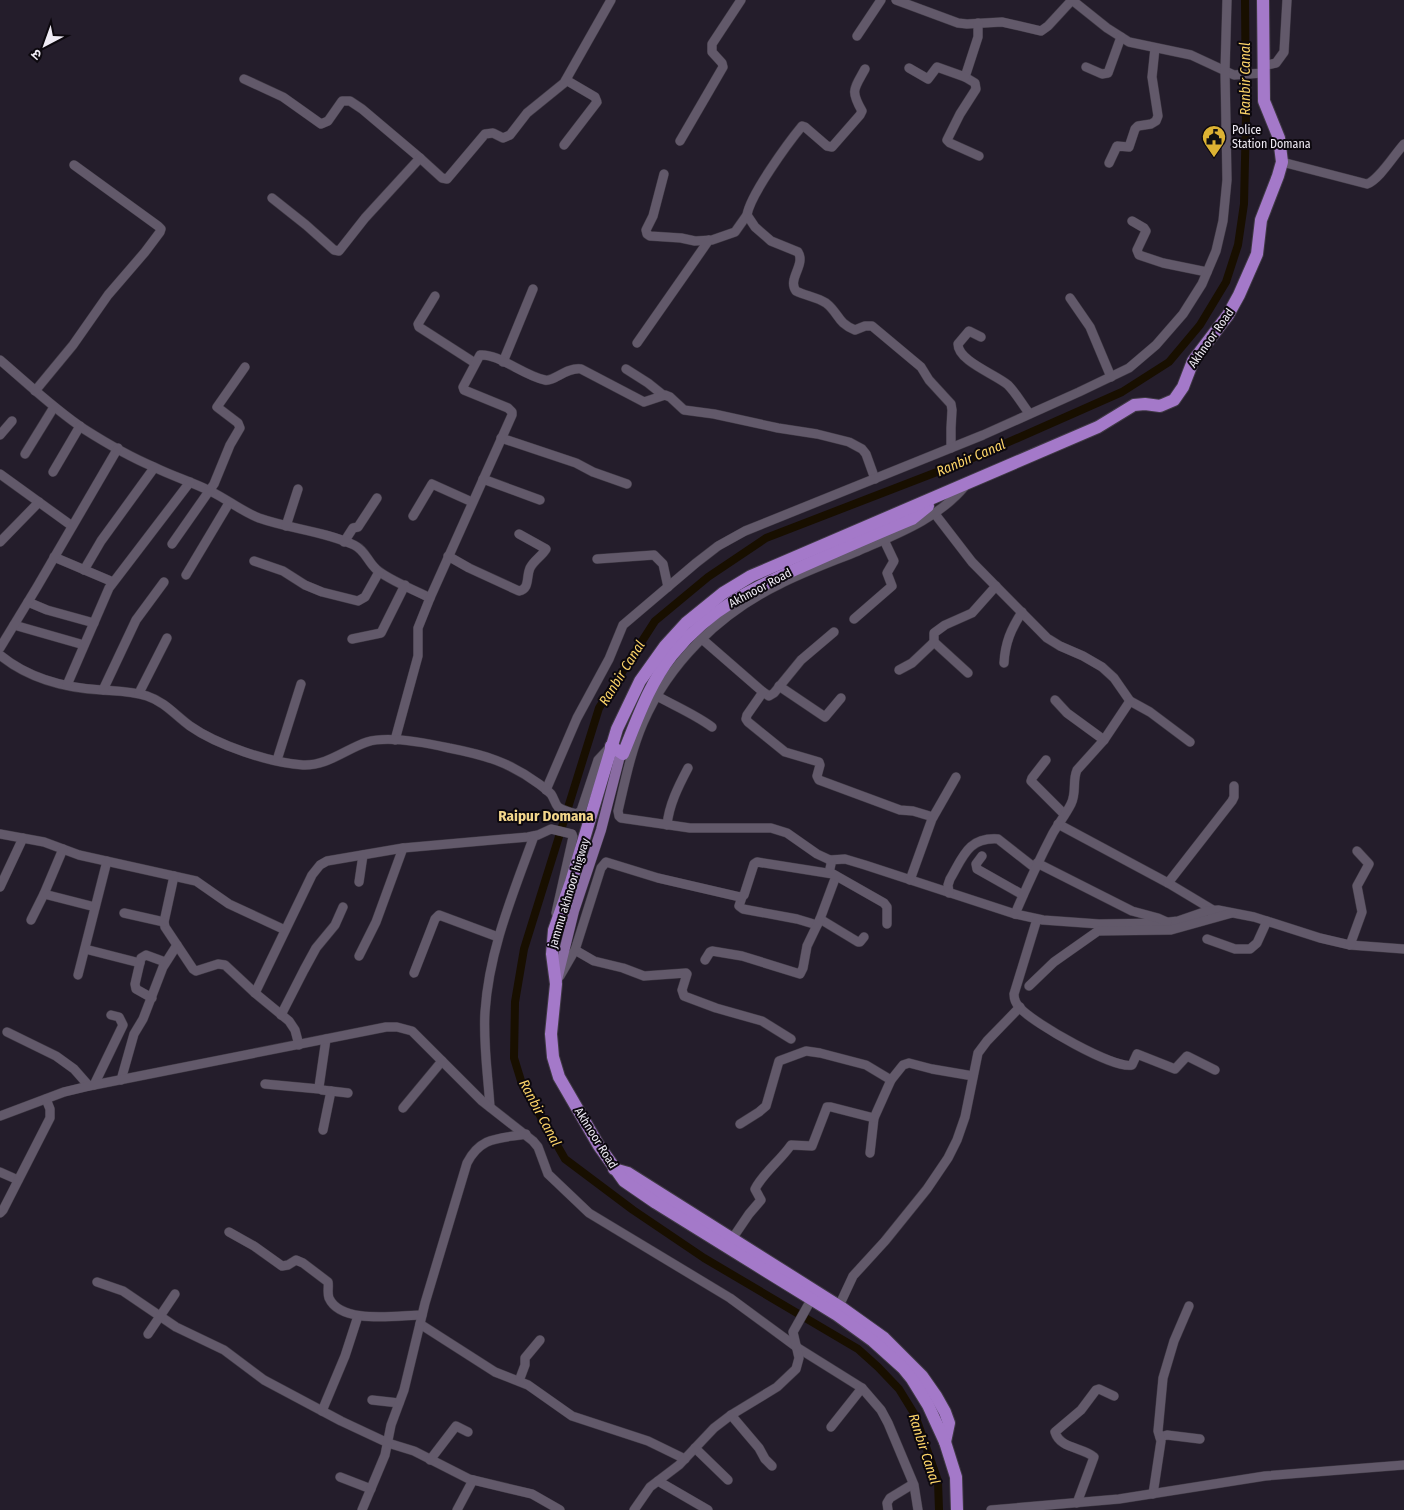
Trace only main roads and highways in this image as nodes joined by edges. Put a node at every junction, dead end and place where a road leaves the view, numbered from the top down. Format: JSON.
{"nodes":[{"id":1,"x":1263,"y":0,"type":"edge"},
{"id":2,"x":616,"y":749,"type":"junction"},
{"id":3,"x":556,"y":984,"type":"junction"},
{"id":4,"x":614,"y":1168,"type":"junction"},
{"id":5,"x":945,"y":1442,"type":"junction"},
{"id":6,"x":957,"y":1510,"type":"edge"}],
"edges":[{"from":1,"to":2,"type":"highway","name":"Akhnoor Road"},
{"from":2,"to":3,"type":"main road","name":"jammu akhnoor higway"},
{"from":2,"to":3,"type":"highway","name":"Akhnoor Road"},
{"from":3,"to":4,"type":"highway","name":"Akhnoor Road"},
{"from":4,"to":5,"type":"highway","name":"Akhnoor Road"},
{"from":4,"to":5,"type":"highway"},
{"from":5,"to":6,"type":"highway"}]}
